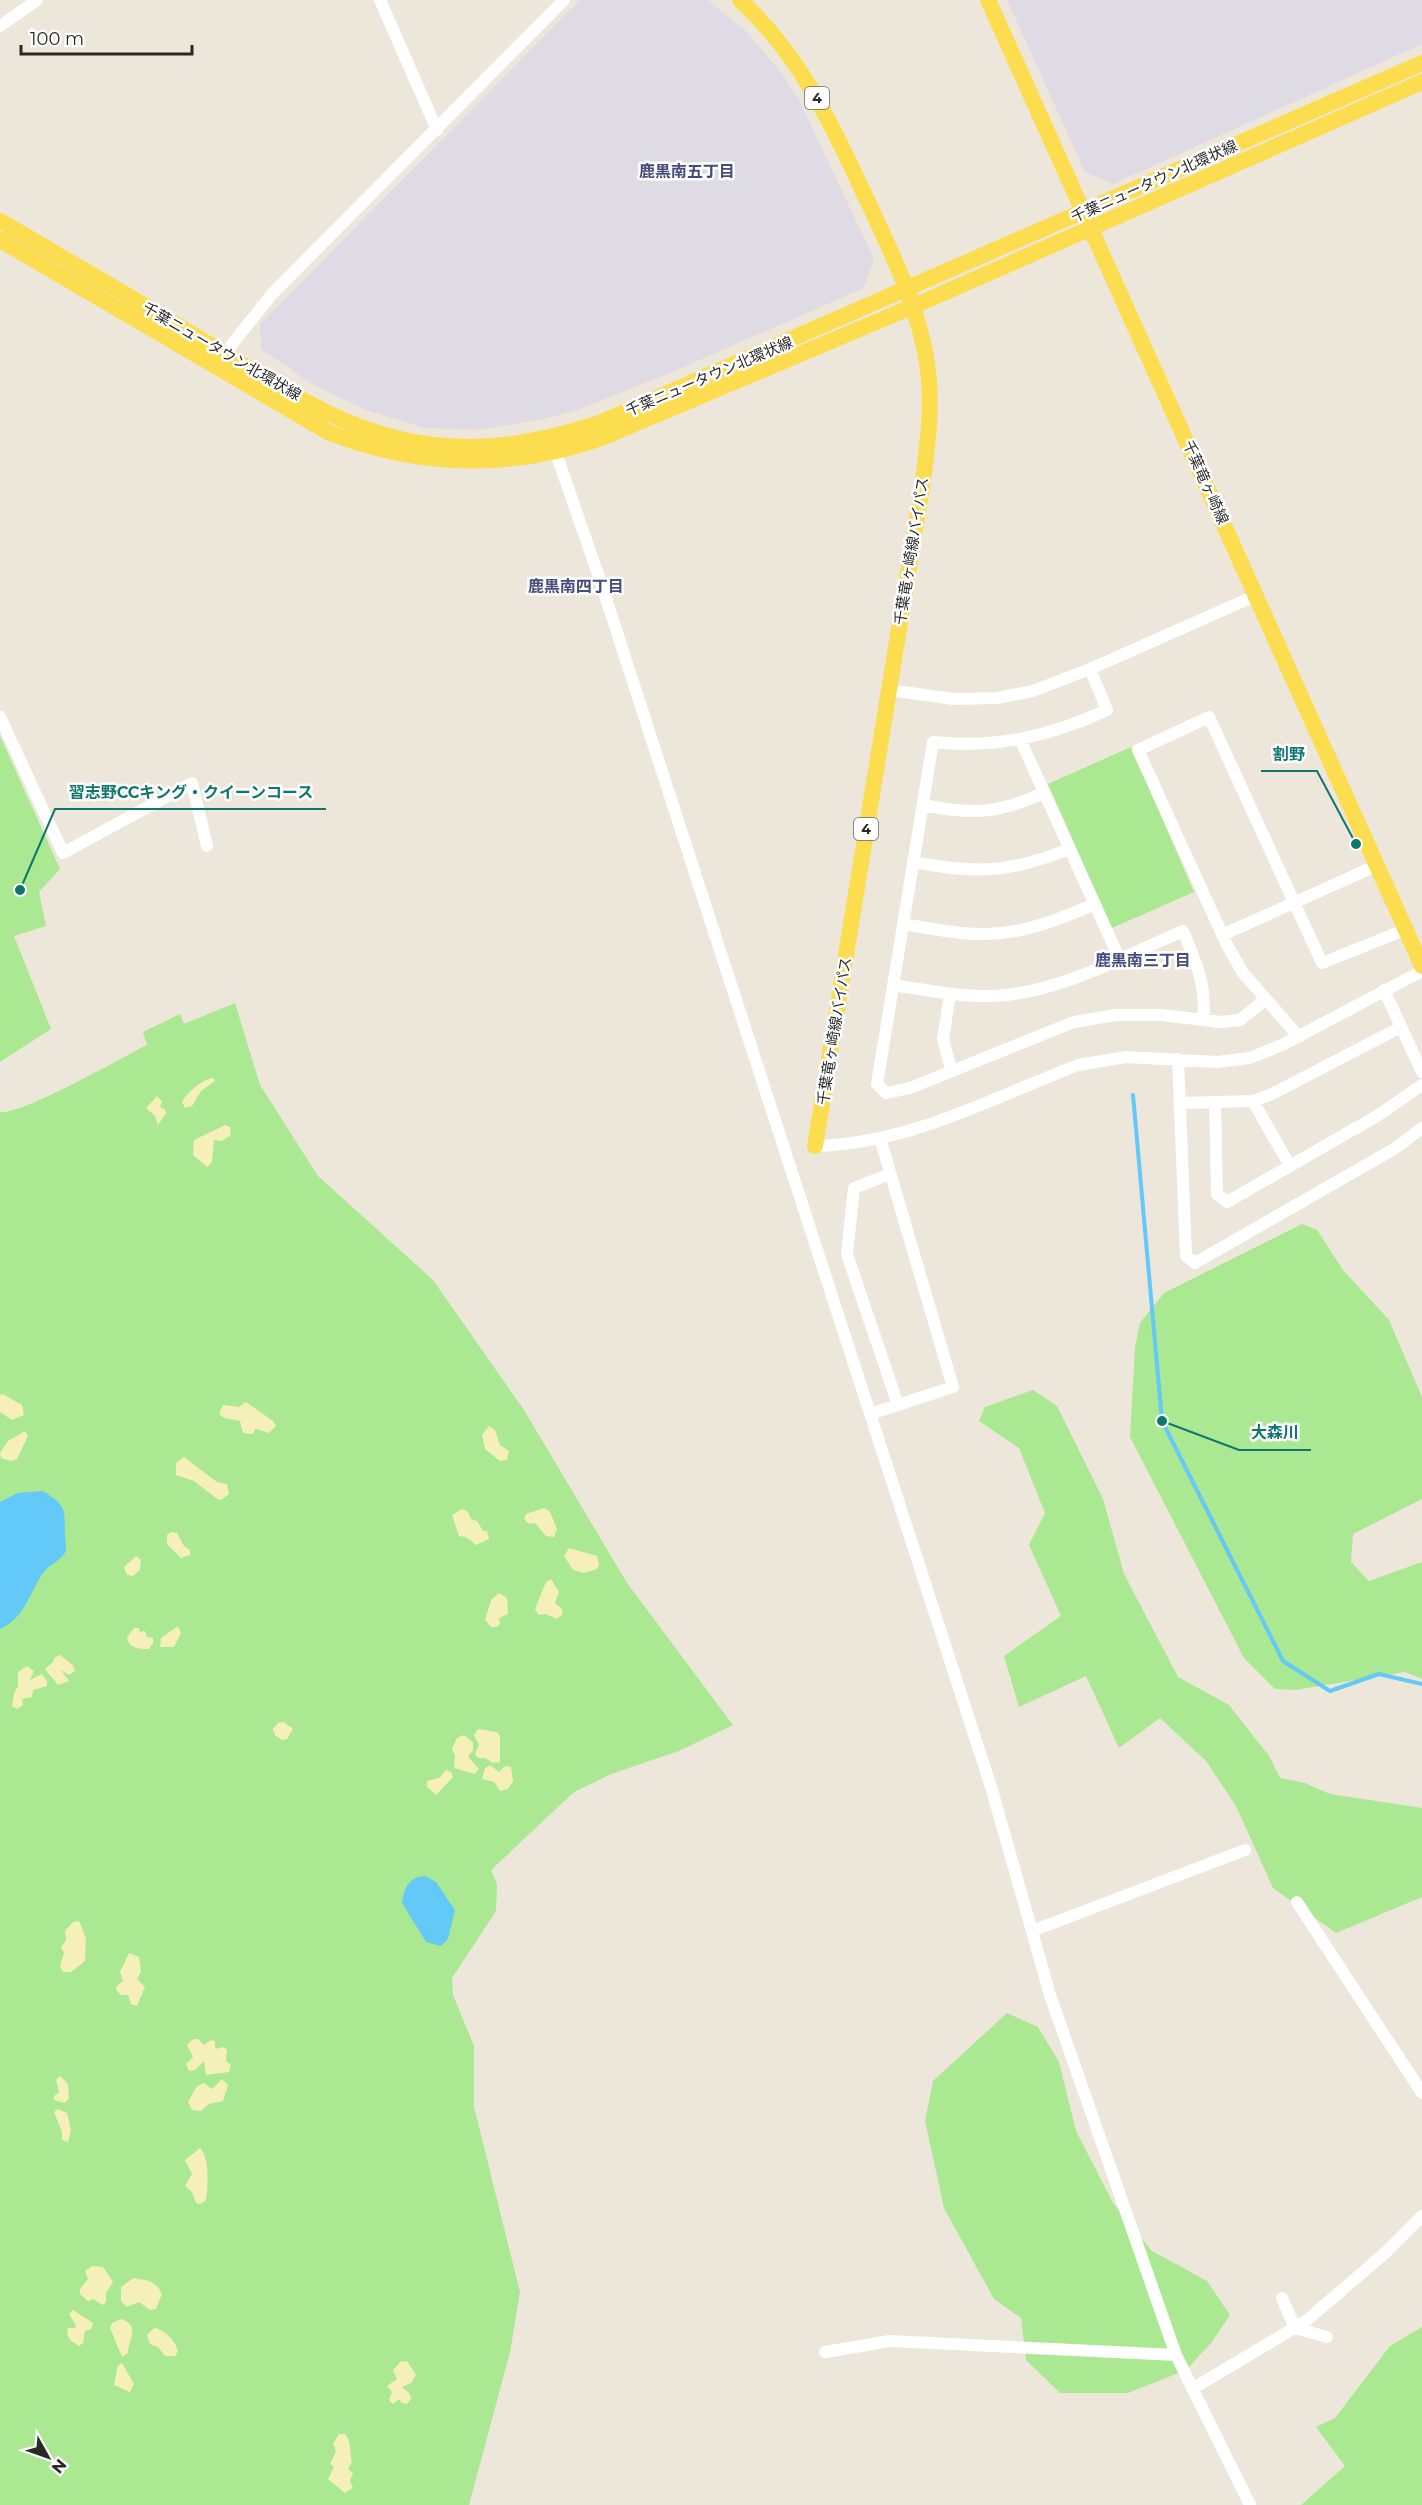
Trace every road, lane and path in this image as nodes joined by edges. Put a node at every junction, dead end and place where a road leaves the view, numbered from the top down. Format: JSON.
{"nodes":[{"id":1,"x":36,"y":0,"type":"edge"},
{"id":2,"x":380,"y":0,"type":"edge"},
{"id":3,"x":564,"y":0,"type":"edge"},
{"id":4,"x":740,"y":0,"type":"edge"},
{"id":5,"x":988,"y":0,"type":"edge"},
{"id":6,"x":0,"y":26,"type":"edge"},
{"id":7,"x":1422,"y":63,"type":"edge"},
{"id":8,"x":1422,"y":82,"type":"edge"},
{"id":9,"x":437,"y":130,"type":"junction"},
{"id":10,"x":1088,"y":220,"type":"junction"},
{"id":11,"x":0,"y":221,"type":"edge"},
{"id":12,"x":0,"y":240,"type":"edge"},
{"id":13,"x":908,"y":290,"type":"junction"},
{"id":14,"x":914,"y":306,"type":"junction"},
{"id":15,"x":219,"y":360,"type":"junction"},
{"id":16,"x":556,"y":453,"type":"junction"},
{"id":17,"x":1257,"y":595,"type":"junction"},
{"id":18,"x":1090,"y":669,"type":"junction"},
{"id":19,"x":888,"y":690,"type":"junction"},
{"id":20,"x":0,"y":717,"type":"edge"},
{"id":21,"x":1020,"y":740,"type":"junction"},
{"id":22,"x":1044,"y":793,"type":"junction"},
{"id":23,"x":922,"y":805,"type":"junction"},
{"id":24,"x":207,"y":846,"type":"dead end"},
{"id":25,"x":1070,"y":849,"type":"junction"},
{"id":26,"x":913,"y":862,"type":"junction"},
{"id":27,"x":1378,"y":865,"type":"junction"},
{"id":28,"x":1294,"y":903,"type":"junction"},
{"id":29,"x":1095,"y":904,"type":"junction"},
{"id":30,"x":903,"y":924,"type":"junction"},
{"id":31,"x":1407,"y":929,"type":"junction"},
{"id":32,"x":1222,"y":935,"type":"junction"},
{"id":33,"x":1119,"y":958,"type":"junction"},
{"id":34,"x":1422,"y":966,"type":"edge"},
{"id":35,"x":1422,"y":971,"type":"edge"},
{"id":36,"x":893,"y":986,"type":"junction"},
{"id":37,"x":1384,"y":990,"type":"junction"},
{"id":38,"x":950,"y":994,"type":"junction"},
{"id":39,"x":1266,"y":999,"type":"junction"},
{"id":40,"x":1203,"y":1020,"type":"junction"},
{"id":41,"x":1401,"y":1027,"type":"junction"},
{"id":42,"x":1299,"y":1037,"type":"junction"},
{"id":43,"x":1178,"y":1059,"type":"junction"},
{"id":44,"x":951,"y":1070,"type":"junction"},
{"id":45,"x":1422,"y":1072,"type":"edge"},
{"id":46,"x":1422,"y":1085,"type":"edge"},
{"id":47,"x":1253,"y":1101,"type":"junction"},
{"id":48,"x":1215,"y":1102,"type":"junction"},
{"id":49,"x":1181,"y":1103,"type":"junction"},
{"id":50,"x":1422,"y":1128,"type":"edge"},
{"id":51,"x":880,"y":1138,"type":"junction"},
{"id":52,"x":815,"y":1146,"type":"joint"},
{"id":53,"x":1290,"y":1166,"type":"junction"},
{"id":54,"x":890,"y":1174,"type":"junction"},
{"id":55,"x":897,"y":1405,"type":"junction"},
{"id":56,"x":870,"y":1414,"type":"junction"},
{"id":57,"x":1245,"y":1850,"type":"dead end"},
{"id":58,"x":1297,"y":1902,"type":"dead end"},
{"id":59,"x":1032,"y":1931,"type":"junction"},
{"id":60,"x":1422,"y":2092,"type":"edge"},
{"id":61,"x":1422,"y":2216,"type":"edge"},
{"id":62,"x":1282,"y":2298,"type":"dead end"},
{"id":63,"x":1295,"y":2328,"type":"junction"},
{"id":64,"x":1327,"y":2337,"type":"dead end"},
{"id":65,"x":825,"y":2352,"type":"dead end"},
{"id":66,"x":1176,"y":2355,"type":"junction"},
{"id":67,"x":1192,"y":2390,"type":"junction"},
{"id":68,"x":1250,"y":2505,"type":"edge"}],
"edges":[{"from":1,"to":6,"type":"street"},
{"from":2,"to":9,"type":"street"},
{"from":3,"to":9,"type":"street"},
{"from":4,"to":13,"type":"main road","name":"千葉竜ヶ崎線バイパス","number":"4"},
{"from":5,"to":10,"type":"main road","name":"千葉竜ヶ崎線"},
{"from":7,"to":10,"type":"main road","name":"千葉ニュータウン北環状線"},
{"from":8,"to":10,"type":"main road","name":"千葉ニュータウン北環状線"},
{"from":9,"to":15,"type":"street"},
{"from":10,"to":13,"type":"main road","name":"千葉ニュータウン北環状線"},
{"from":10,"to":14,"type":"main road","name":"千葉ニュータウン北環状線"},
{"from":10,"to":17,"type":"main road","name":"千葉竜ヶ崎線"},
{"from":11,"to":15,"type":"main road","name":"千葉ニュータウン北環状線"},
{"from":12,"to":15,"type":"main road","name":"千葉ニュータウン北環状線"},
{"from":13,"to":14,"type":"main road","name":"千葉竜ヶ崎線バイパス","number":"4"},
{"from":13,"to":15,"type":"main road","name":"千葉ニュータウン北環状線"},
{"from":14,"to":16,"type":"main road","name":"千葉ニュータウン北環状線"},
{"from":14,"to":19,"type":"main road","name":"千葉竜ヶ崎線バイパス","number":"4"},
{"from":15,"to":16,"type":"main road","name":"千葉ニュータウン北環状線"},
{"from":16,"to":56,"type":"street"},
{"from":17,"to":18,"type":"street"},
{"from":17,"to":27,"type":"main road","name":"千葉竜ヶ崎線"},
{"from":18,"to":19,"type":"street"},
{"from":18,"to":21,"type":"street"},
{"from":19,"to":52,"type":"main road","name":"千葉竜ヶ崎線バイパス","number":"4"},
{"from":20,"to":24,"type":"street"},
{"from":21,"to":22,"type":"street"},
{"from":21,"to":23,"type":"street"},
{"from":22,"to":23,"type":"street"},
{"from":22,"to":25,"type":"street"},
{"from":23,"to":26,"type":"street"},
{"from":25,"to":26,"type":"street"},
{"from":25,"to":29,"type":"street"},
{"from":26,"to":30,"type":"street"},
{"from":27,"to":28,"type":"street"},
{"from":27,"to":31,"type":"main road","name":"千葉竜ヶ崎線"},
{"from":28,"to":31,"type":"street"},
{"from":28,"to":32,"type":"street"},
{"from":28,"to":32,"type":"street"},
{"from":29,"to":30,"type":"street"},
{"from":29,"to":33,"type":"street"},
{"from":30,"to":36,"type":"street"},
{"from":31,"to":34,"type":"main road","name":"千葉竜ヶ崎線"},
{"from":32,"to":39,"type":"street"},
{"from":33,"to":38,"type":"street"},
{"from":33,"to":40,"type":"street"},
{"from":35,"to":37,"type":"street"},
{"from":36,"to":38,"type":"street"},
{"from":36,"to":44,"type":"street"},
{"from":37,"to":41,"type":"street"},
{"from":37,"to":42,"type":"street"},
{"from":38,"to":44,"type":"street"},
{"from":39,"to":40,"type":"street"},
{"from":39,"to":42,"type":"street"},
{"from":40,"to":44,"type":"street"},
{"from":41,"to":45,"type":"street"},
{"from":41,"to":47,"type":"street"},
{"from":42,"to":43,"type":"street"},
{"from":43,"to":49,"type":"street"},
{"from":43,"to":51,"type":"street"},
{"from":46,"to":53,"type":"street"},
{"from":47,"to":48,"type":"street"},
{"from":47,"to":53,"type":"street"},
{"from":48,"to":49,"type":"street"},
{"from":48,"to":53,"type":"street"},
{"from":49,"to":50,"type":"street"},
{"from":51,"to":52,"type":"street"},
{"from":51,"to":54,"type":"street"},
{"from":54,"to":55,"type":"street"},
{"from":54,"to":55,"type":"street"},
{"from":55,"to":56,"type":"street"},
{"from":56,"to":59,"type":"street"},
{"from":57,"to":59,"type":"street"},
{"from":58,"to":60,"type":"street"},
{"from":59,"to":66,"type":"street"},
{"from":61,"to":63,"type":"street"},
{"from":62,"to":63,"type":"street"},
{"from":63,"to":64,"type":"street"},
{"from":63,"to":67,"type":"street"},
{"from":65,"to":66,"type":"street"},
{"from":66,"to":67,"type":"street"},
{"from":67,"to":68,"type":"street"}]}
